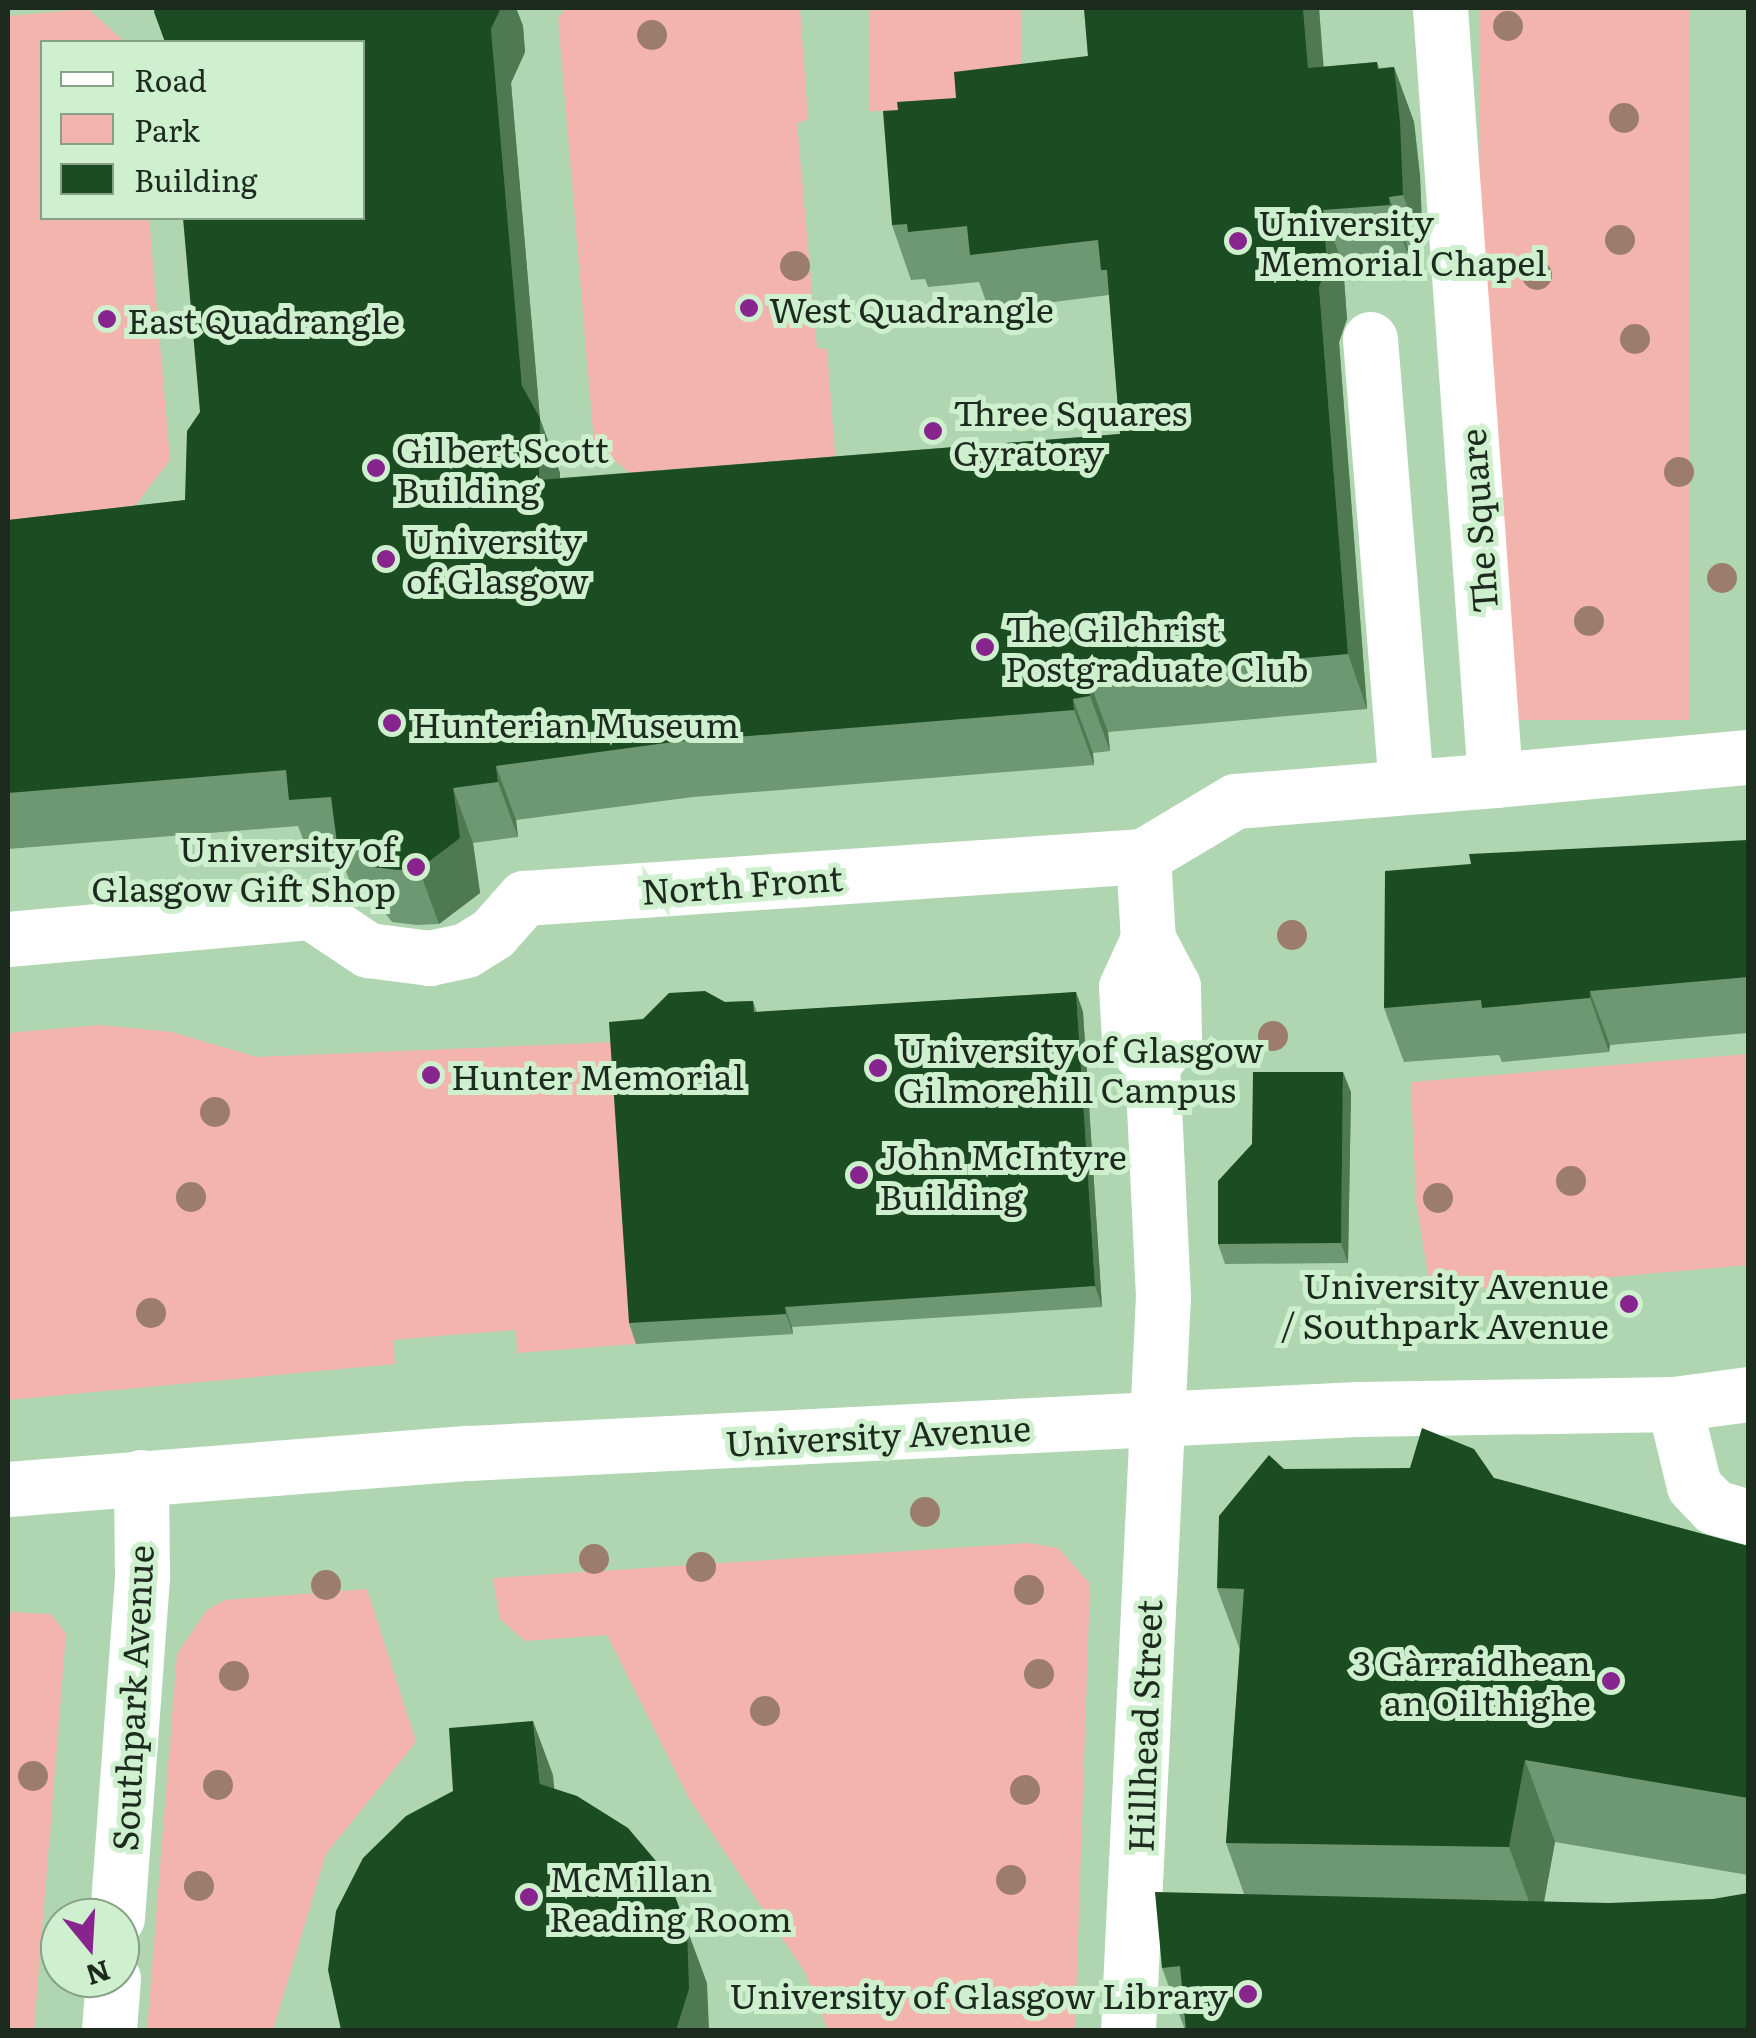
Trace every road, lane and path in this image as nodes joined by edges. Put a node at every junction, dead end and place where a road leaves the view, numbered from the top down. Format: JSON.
{"nodes":[{"id":1,"x":1440,"y":8,"type":"edge"},
{"id":2,"x":1370,"y":339,"type":"dead end"},
{"id":3,"x":1748,"y":757,"type":"edge"},
{"id":4,"x":1496,"y":780,"type":"junction"},
{"id":5,"x":1406,"y":787,"type":"junction"},
{"id":6,"x":1143,"y":856,"type":"junction"},
{"id":7,"x":8,"y":939,"type":"edge"},
{"id":8,"x":1748,"y":1394,"type":"edge"},
{"id":9,"x":1674,"y":1404,"type":"junction"},
{"id":10,"x":1155,"y":1421,"type":"junction"},
{"id":11,"x":141,"y":1477,"type":"junction"},
{"id":12,"x":8,"y":1489,"type":"edge"},
{"id":13,"x":1748,"y":1517,"type":"edge"},
{"id":14,"x":119,"y":1898,"type":"edge"},
{"id":15,"x":111,"y":1998,"type":"edge"},
{"id":16,"x":109,"y":2030,"type":"edge"},
{"id":17,"x":1128,"y":2030,"type":"edge"}],
"edges":[{"from":1,"to":4,"type":"street","name":"The Square"},
{"from":2,"to":5,"type":"street"},
{"from":3,"to":4,"type":"street"},
{"from":4,"to":5,"type":"street","name":"North Front"},
{"from":5,"to":6,"type":"street","name":"North Front"},
{"from":6,"to":7,"type":"street","name":"North Front"},
{"from":6,"to":10,"type":"street","name":"Hillhead Street"},
{"from":8,"to":9,"type":"street","name":"University Avenue"},
{"from":9,"to":10,"type":"street","name":"University Avenue"},
{"from":9,"to":13,"type":"street"},
{"from":10,"to":11,"type":"street","name":"University Avenue"},
{"from":10,"to":17,"type":"street","name":"Hillhead Street"},
{"from":11,"to":12,"type":"street","name":"University Avenue"},
{"from":11,"to":14,"type":"street","name":"Southpark Avenue"},
{"from":15,"to":16,"type":"street"}]}
